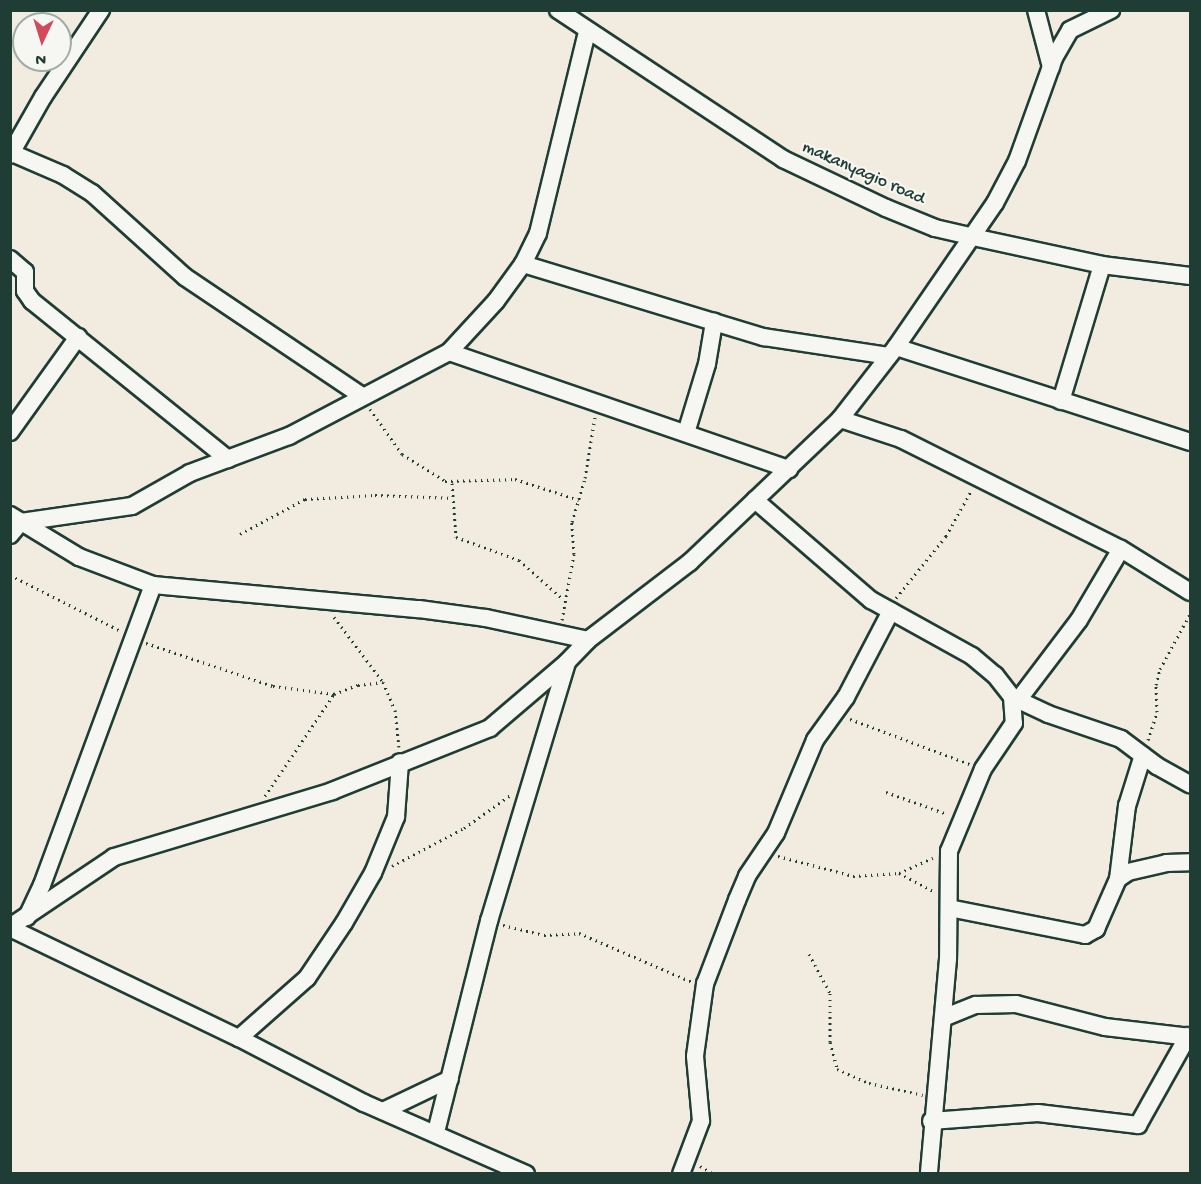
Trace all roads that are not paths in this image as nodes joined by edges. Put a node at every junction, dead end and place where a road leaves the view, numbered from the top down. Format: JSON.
{"nodes":[{"id":1,"x":101,"y":10,"type":"edge"},
{"id":2,"x":558,"y":10,"type":"edge"},
{"id":3,"x":1036,"y":10,"type":"edge"},
{"id":4,"x":1111,"y":10,"type":"edge"},
{"id":5,"x":587,"y":32,"type":"junction"},
{"id":6,"x":1051,"y":67,"type":"junction"},
{"id":7,"x":11,"y":154,"type":"edge"},
{"id":8,"x":973,"y":237,"type":"junction"},
{"id":9,"x":10,"y":259,"type":"edge"},
{"id":10,"x":523,"y":264,"type":"junction"},
{"id":11,"x":1102,"y":265,"type":"junction"},
{"id":12,"x":1191,"y":276,"type":"edge"},
{"id":13,"x":714,"y":321,"type":"junction"},
{"id":14,"x":78,"y":338,"type":"junction"},
{"id":15,"x":449,"y":352,"type":"junction"},
{"id":16,"x":893,"y":352,"type":"junction"},
{"id":17,"x":362,"y":396,"type":"junction"},
{"id":18,"x":1061,"y":401,"type":"junction"},
{"id":19,"x":840,"y":419,"type":"junction"},
{"id":20,"x":10,"y":432,"type":"edge"},
{"id":21,"x":686,"y":433,"type":"junction"},
{"id":22,"x":1191,"y":442,"type":"edge"},
{"id":23,"x":228,"y":459,"type":"junction"},
{"id":24,"x":789,"y":469,"type":"junction"},
{"id":25,"x":755,"y":500,"type":"junction"},
{"id":26,"x":16,"y":518,"type":"edge"},
{"id":27,"x":10,"y":535,"type":"edge"},
{"id":28,"x":1121,"y":549,"type":"junction"},
{"id":29,"x":153,"y":585,"type":"junction"},
{"id":30,"x":1191,"y":592,"type":"edge"},
{"id":31,"x":891,"y":611,"type":"junction"},
{"id":32,"x":588,"y":640,"type":"junction"},
{"id":33,"x":567,"y":662,"type":"junction"},
{"id":34,"x":1015,"y":698,"type":"junction"},
{"id":35,"x":1143,"y":754,"type":"junction"},
{"id":36,"x":399,"y":762,"type":"junction"},
{"id":37,"x":1191,"y":784,"type":"edge"},
{"id":38,"x":1191,"y":862,"type":"edge"},
{"id":39,"x":1118,"y":879,"type":"junction"},
{"id":40,"x":949,"y":905,"type":"junction"},
{"id":41,"x":26,"y":917,"type":"junction"},
{"id":42,"x":10,"y":928,"type":"edge"},
{"id":43,"x":943,"y":1018,"type":"junction"},
{"id":44,"x":1189,"y":1037,"type":"edge"},
{"id":45,"x":239,"y":1038,"type":"junction"},
{"id":46,"x":450,"y":1079,"type":"junction"},
{"id":47,"x":383,"y":1111,"type":"junction"},
{"id":48,"x":931,"y":1121,"type":"junction"},
{"id":49,"x":436,"y":1132,"type":"junction"},
{"id":50,"x":526,"y":1173,"type":"edge"},
{"id":51,"x":681,"y":1173,"type":"edge"},
{"id":52,"x":929,"y":1173,"type":"edge"}],
"edges":[{"from":1,"to":7,"type":"street"},
{"from":2,"to":5,"type":"street","name":"makanyagio road"},
{"from":3,"to":6,"type":"street"},
{"from":4,"to":6,"type":"street"},
{"from":5,"to":8,"type":"street","name":"makanyagio road"},
{"from":5,"to":10,"type":"street"},
{"from":6,"to":8,"type":"street"},
{"from":7,"to":17,"type":"street"},
{"from":8,"to":11,"type":"street","name":"makanyagio road"},
{"from":8,"to":16,"type":"street"},
{"from":9,"to":14,"type":"street"},
{"from":10,"to":13,"type":"street"},
{"from":10,"to":15,"type":"street"},
{"from":11,"to":12,"type":"street","name":"makanyagio road"},
{"from":11,"to":18,"type":"street"},
{"from":13,"to":16,"type":"street"},
{"from":13,"to":21,"type":"street"},
{"from":14,"to":20,"type":"street"},
{"from":14,"to":23,"type":"street"},
{"from":15,"to":17,"type":"street"},
{"from":15,"to":21,"type":"street"},
{"from":16,"to":18,"type":"street"},
{"from":16,"to":19,"type":"street"},
{"from":17,"to":23,"type":"street"},
{"from":18,"to":22,"type":"street"},
{"from":19,"to":24,"type":"street"},
{"from":19,"to":28,"type":"street"},
{"from":21,"to":24,"type":"street"},
{"from":23,"to":26,"type":"street"},
{"from":24,"to":25,"type":"street"},
{"from":25,"to":31,"type":"street"},
{"from":25,"to":32,"type":"street"},
{"from":26,"to":27,"type":"street"},
{"from":26,"to":29,"type":"street"},
{"from":28,"to":30,"type":"street"},
{"from":28,"to":34,"type":"street"},
{"from":29,"to":32,"type":"street"},
{"from":29,"to":41,"type":"street"},
{"from":31,"to":34,"type":"street"},
{"from":31,"to":51,"type":"street"},
{"from":32,"to":33,"type":"street"},
{"from":33,"to":36,"type":"street"},
{"from":33,"to":46,"type":"street"},
{"from":34,"to":35,"type":"street"},
{"from":34,"to":40,"type":"street"},
{"from":35,"to":37,"type":"street"},
{"from":35,"to":39,"type":"street"},
{"from":36,"to":41,"type":"street"},
{"from":36,"to":45,"type":"street"},
{"from":38,"to":39,"type":"street"},
{"from":39,"to":40,"type":"street"},
{"from":40,"to":43,"type":"street"},
{"from":41,"to":42,"type":"street"},
{"from":42,"to":45,"type":"street"},
{"from":43,"to":44,"type":"street"},
{"from":43,"to":48,"type":"street"},
{"from":44,"to":48,"type":"street"},
{"from":45,"to":47,"type":"street"},
{"from":46,"to":47,"type":"street"},
{"from":46,"to":49,"type":"street"},
{"from":47,"to":49,"type":"street"},
{"from":48,"to":52,"type":"street"},
{"from":49,"to":50,"type":"street"}]}
